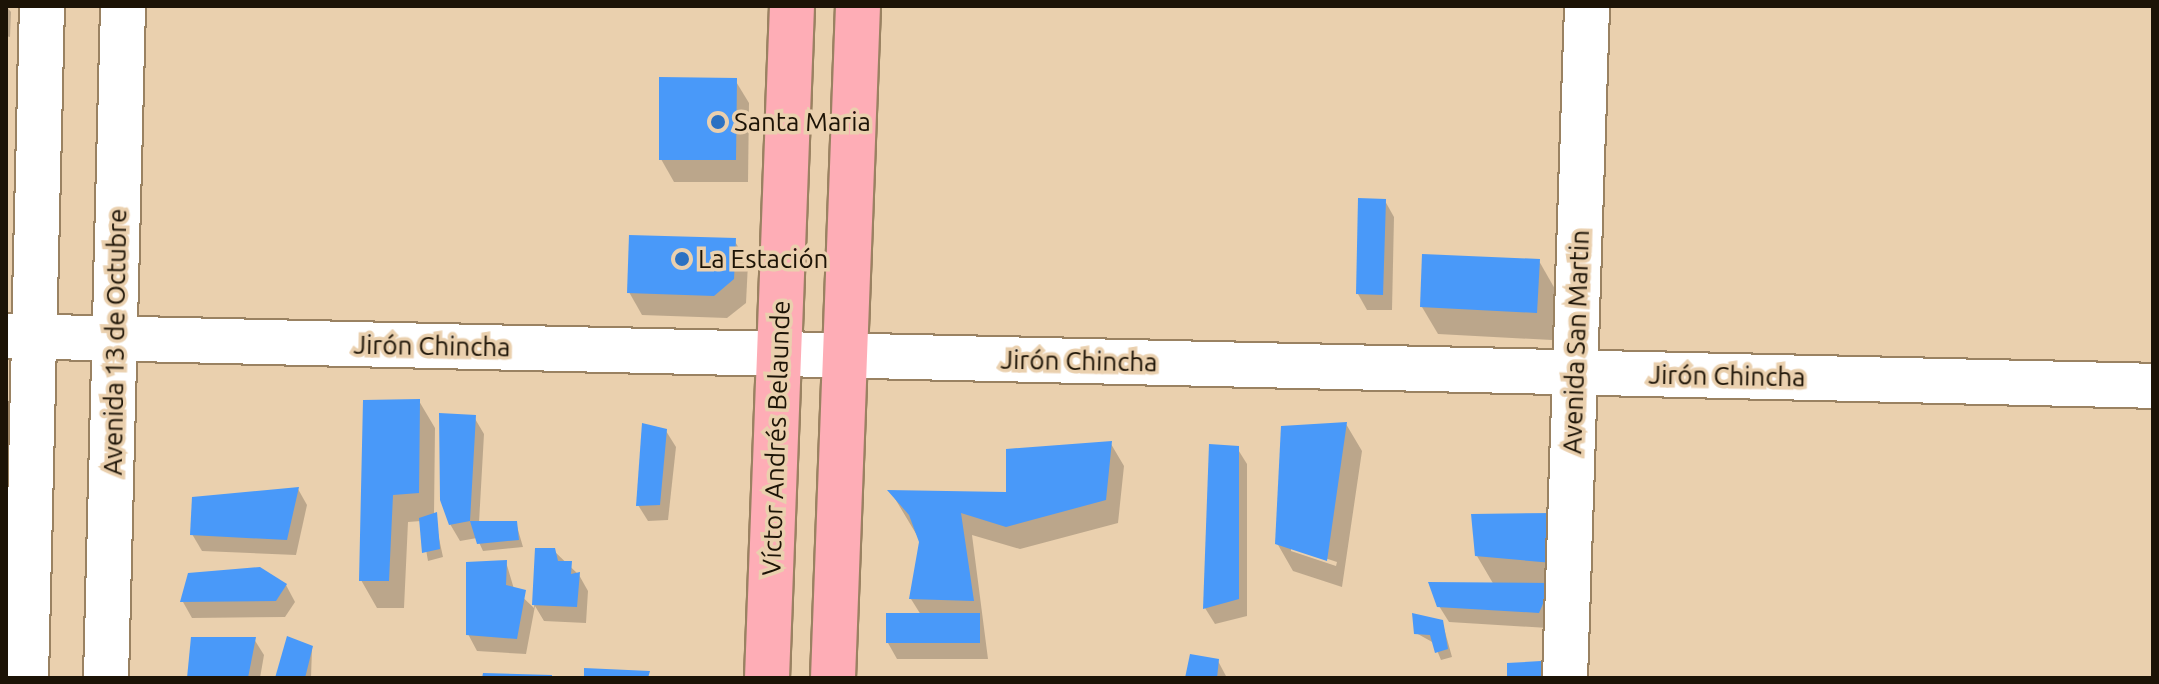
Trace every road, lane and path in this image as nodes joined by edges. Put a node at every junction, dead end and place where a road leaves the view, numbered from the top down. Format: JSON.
{"nodes":[{"id":1,"x":42,"y":6,"type":"edge"},
{"id":2,"x":123,"y":6,"type":"edge"},
{"id":3,"x":792,"y":6,"type":"edge"},
{"id":4,"x":858,"y":6,"type":"edge"},
{"id":5,"x":1587,"y":6,"type":"edge"},
{"id":6,"x":20,"y":336,"type":"edge"},
{"id":7,"x":116,"y":339,"type":"junction"},
{"id":8,"x":779,"y":355,"type":"junction"},
{"id":9,"x":844,"y":356,"type":"junction"},
{"id":10,"x":1574,"y":372,"type":"junction"},
{"id":11,"x":2153,"y":386,"type":"edge"},
{"id":12,"x":26,"y":678,"type":"edge"},
{"id":13,"x":106,"y":678,"type":"edge"},
{"id":14,"x":767,"y":678,"type":"edge"},
{"id":15,"x":833,"y":678,"type":"edge"},
{"id":16,"x":1565,"y":678,"type":"edge"}],
"edges":[{"from":1,"to":6,"type":"street"},
{"from":2,"to":7,"type":"street","name":"Avenida 13 de Octubre"},
{"from":3,"to":8,"type":"main road","name":"Víctor Andrés Belaunde"},
{"from":4,"to":9,"type":"main road"},
{"from":5,"to":10,"type":"street","name":"Avenida San Martin"},
{"from":6,"to":7,"type":"street","name":"Jirón Chincha"},
{"from":6,"to":12,"type":"street"},
{"from":7,"to":8,"type":"street","name":"Jirón Chincha"},
{"from":7,"to":13,"type":"street","name":"Avenida 13 de Octubre"},
{"from":8,"to":9,"type":"street","name":"Jirón Chincha"},
{"from":8,"to":14,"type":"main road","name":"Víctor Andrés Belaunde"},
{"from":9,"to":10,"type":"street","name":"Jirón Chincha"},
{"from":9,"to":15,"type":"main road"},
{"from":10,"to":11,"type":"street","name":"Jirón Chincha"},
{"from":10,"to":16,"type":"street","name":"Avenida San Martin"}]}
